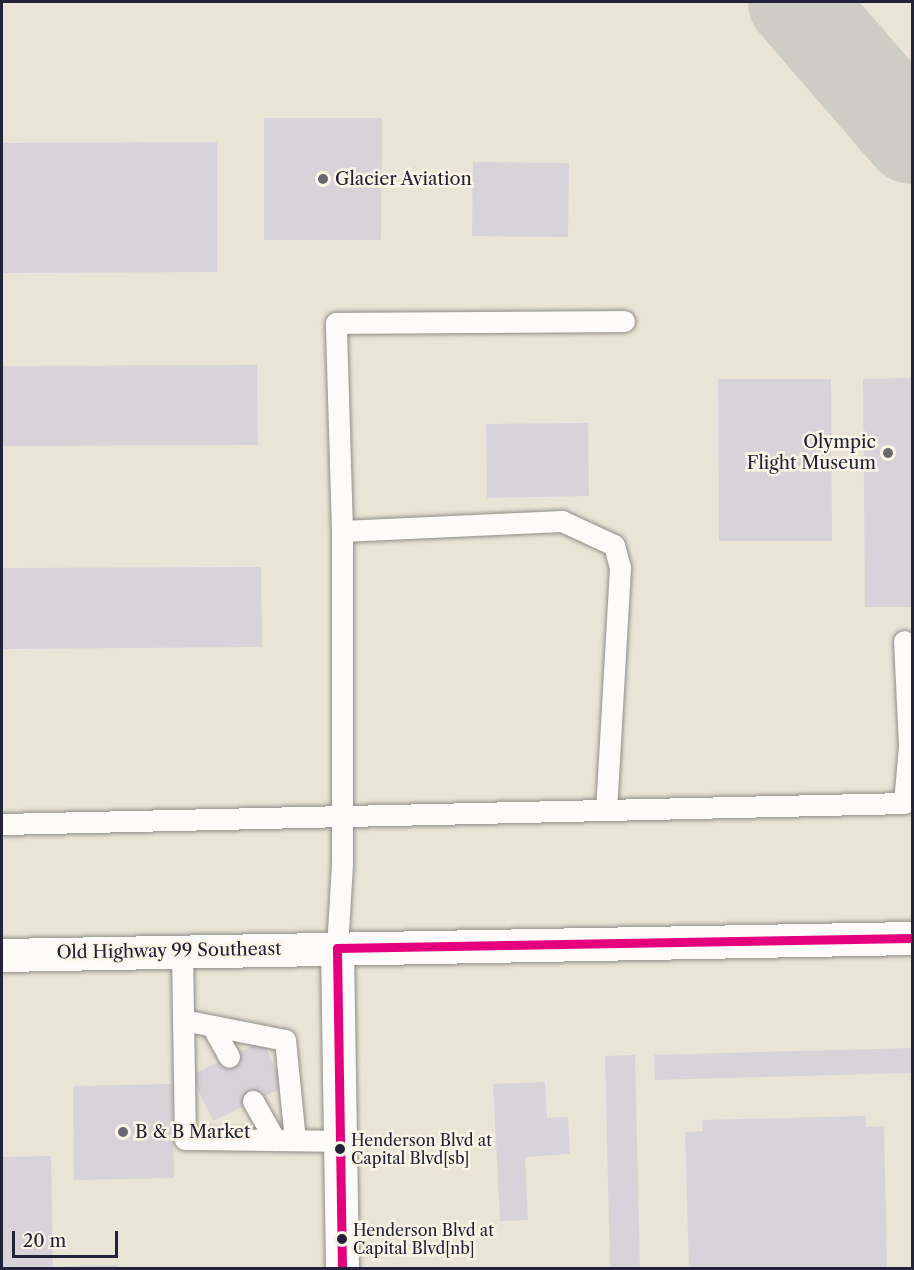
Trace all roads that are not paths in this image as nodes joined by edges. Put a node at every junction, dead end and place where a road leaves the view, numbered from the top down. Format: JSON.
{"nodes":[{"id":1,"x":624,"y":321,"type":"dead end"},
{"id":2,"x":342,"y":531,"type":"junction"},
{"id":3,"x":904,"y":641,"type":"dead end"},
{"id":4,"x":908,"y":804,"type":"edge"},
{"id":5,"x":606,"y":809,"type":"junction"},
{"id":6,"x":340,"y":814,"type":"junction"},
{"id":7,"x":2,"y":824,"type":"edge"},
{"id":8,"x":912,"y":938,"type":"edge"},
{"id":9,"x":337,"y":948,"type":"junction"},
{"id":10,"x":182,"y":951,"type":"junction"},
{"id":11,"x":2,"y":955,"type":"edge"},
{"id":12,"x":183,"y":1020,"type":"junction"},
{"id":13,"x":212,"y":1026,"type":"junction"},
{"id":14,"x":229,"y":1057,"type":"dead end"},
{"id":15,"x":253,"y":1101,"type":"dead end"},
{"id":16,"x":285,"y":1140,"type":"junction"},
{"id":17,"x":339,"y":1141,"type":"junction"},
{"id":18,"x":342,"y":1269,"type":"edge"}],
"edges":[{"from":1,"to":2,"type":"lane"},
{"from":2,"to":5,"type":"lane"},
{"from":2,"to":6,"type":"lane"},
{"from":3,"to":4,"type":"lane"},
{"from":4,"to":5,"type":"lane"},
{"from":5,"to":6,"type":"lane"},
{"from":6,"to":7,"type":"lane"},
{"from":6,"to":9,"type":"lane"},
{"from":8,"to":9,"type":"main road","name":"Old Highway 99 Southeast"},
{"from":9,"to":10,"type":"main road","name":"Old Highway 99 Southeast"},
{"from":9,"to":17,"type":"main road"},
{"from":10,"to":11,"type":"main road","name":"Old Highway 99 Southeast"},
{"from":10,"to":12,"type":"lane"},
{"from":12,"to":13,"type":"lane"},
{"from":12,"to":16,"type":"lane"},
{"from":13,"to":14,"type":"lane"},
{"from":13,"to":16,"type":"lane"},
{"from":15,"to":16,"type":"lane"},
{"from":16,"to":17,"type":"lane"},
{"from":17,"to":18,"type":"main road"}]}
